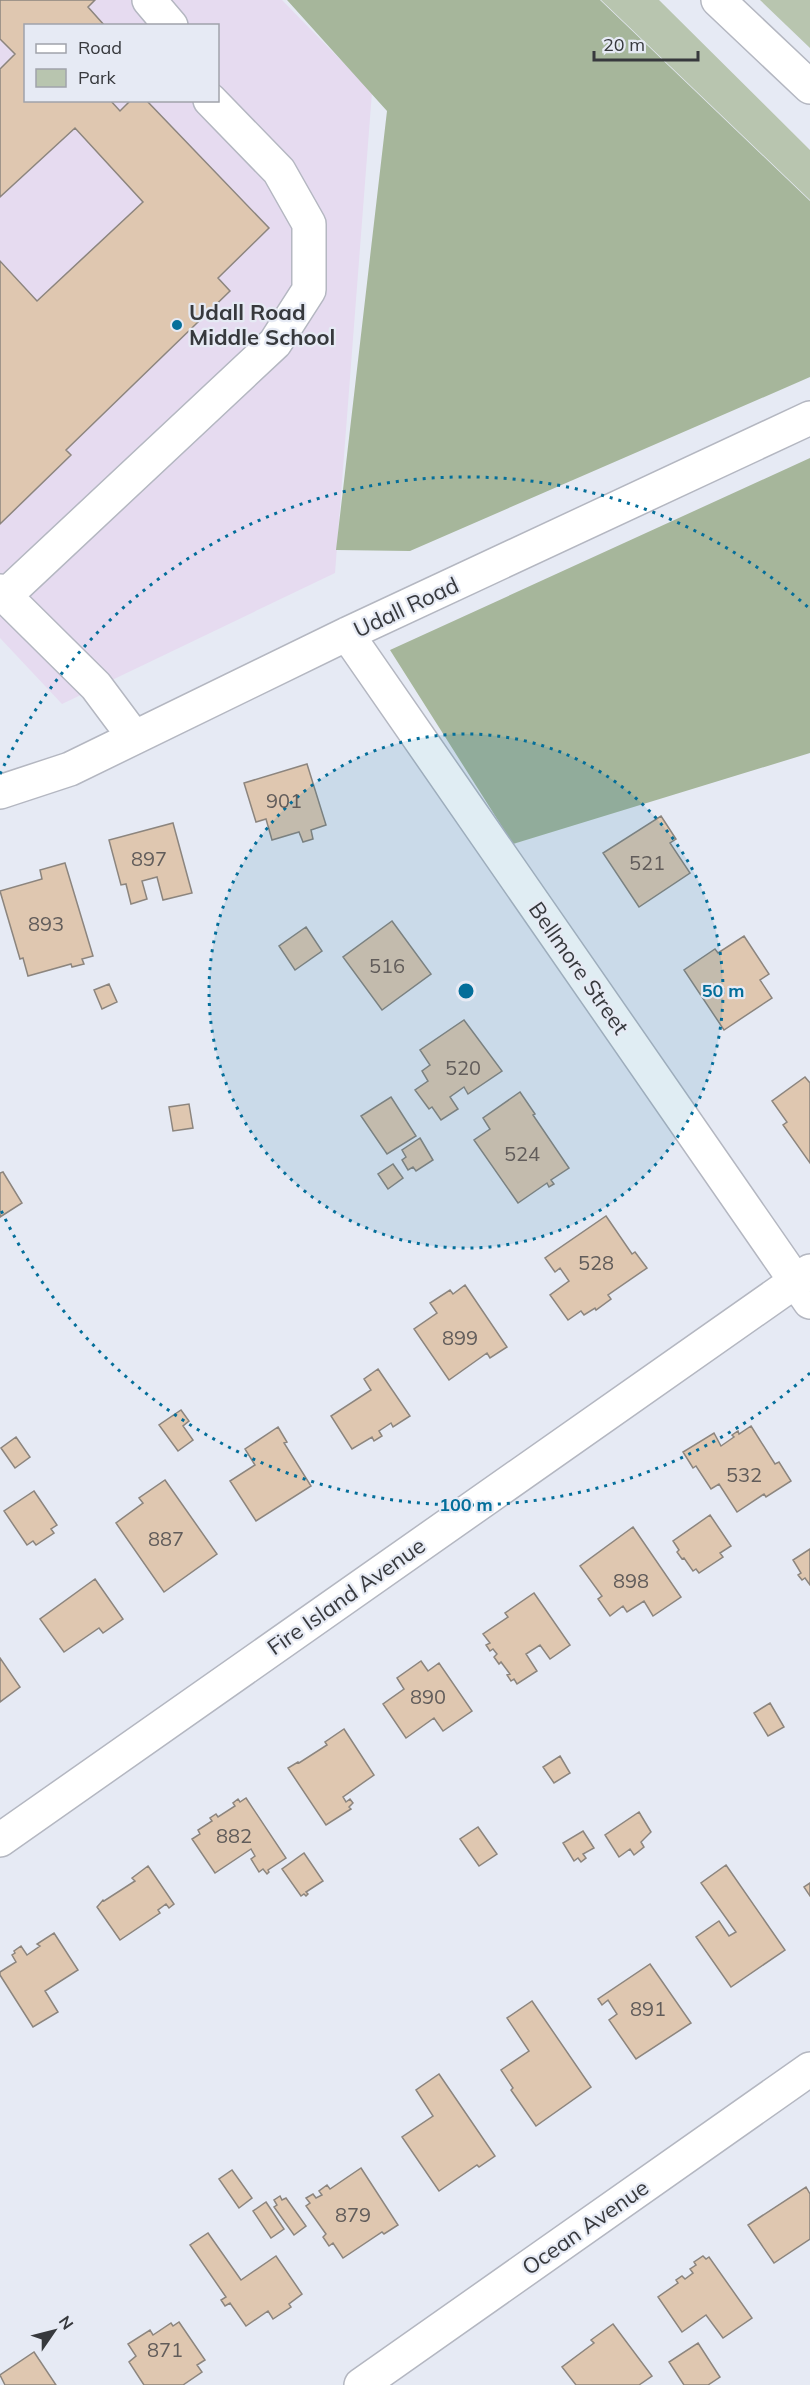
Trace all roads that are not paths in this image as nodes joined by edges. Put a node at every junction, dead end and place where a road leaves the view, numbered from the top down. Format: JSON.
{"nodes":[{"id":1,"x":149,"y":0,"type":"edge"},
{"id":2,"x":718,"y":0,"type":"edge"},
{"id":3,"x":169,"y":24,"type":"edge"},
{"id":4,"x":810,"y":87,"type":"edge"},
{"id":5,"x":212,"y":102,"type":"edge"},
{"id":6,"x":810,"y":418,"type":"edge"},
{"id":7,"x":3,"y":594,"type":"edge"},
{"id":8,"x":347,"y":634,"type":"junction"},
{"id":9,"x":134,"y":737,"type":"junction"},
{"id":10,"x":0,"y":792,"type":"edge"},
{"id":11,"x":805,"y":1285,"type":"edge"},
{"id":12,"x":0,"y":1840,"type":"edge"},
{"id":13,"x":810,"y":2069,"type":"edge"},
{"id":14,"x":361,"y":2385,"type":"edge"}],
"edges":[{"from":1,"to":3,"type":"main road"},
{"from":2,"to":4,"type":"main road"},
{"from":5,"to":7,"type":"main road"},
{"from":6,"to":8,"type":"main road","name":"Udall Road"},
{"from":7,"to":9,"type":"main road"},
{"from":8,"to":9,"type":"main road","name":"Udall Road"},
{"from":8,"to":11,"type":"main road","name":"Bellmore Street"},
{"from":9,"to":10,"type":"main road","name":"Udall Road"},
{"from":11,"to":12,"type":"main road","name":"Fire Island Avenue"},
{"from":13,"to":14,"type":"main road","name":"Ocean Avenue"}]}
